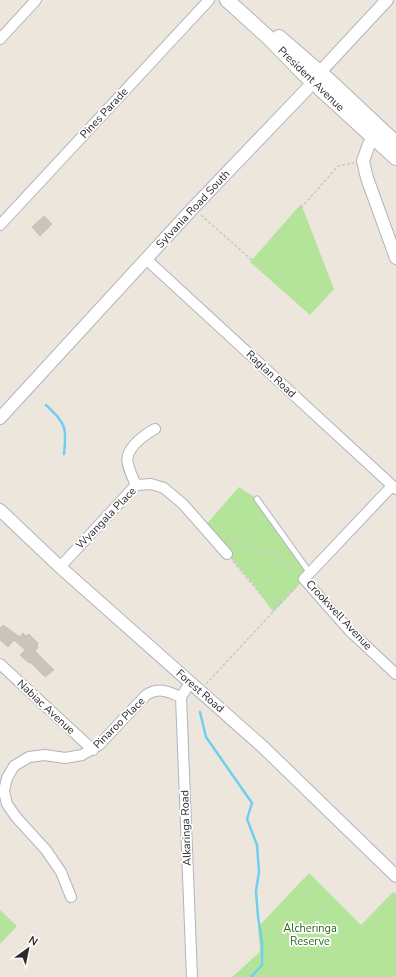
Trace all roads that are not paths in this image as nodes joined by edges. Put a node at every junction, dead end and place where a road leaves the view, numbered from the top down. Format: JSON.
{"nodes":[{"id":1,"x":36,"y":0,"type":"edge"},
{"id":2,"x":208,"y":0,"type":"edge"},
{"id":3,"x":227,"y":0,"type":"edge"},
{"id":4,"x":237,"y":0,"type":"edge"},
{"id":5,"x":387,"y":0,"type":"edge"},
{"id":6,"x":0,"y":39,"type":"edge"},
{"id":7,"x":317,"y":77,"type":"junction"},
{"id":8,"x":378,"y":134,"type":"junction"},
{"id":9,"x":396,"y":143,"type":"edge"},
{"id":10,"x":396,"y":158,"type":"edge"},
{"id":11,"x":0,"y":225,"type":"edge"},
{"id":12,"x":396,"y":258,"type":"edge"},
{"id":13,"x":146,"y":259,"type":"junction"},
{"id":14,"x":0,"y":418,"type":"edge"},
{"id":15,"x":155,"y":429,"type":"dead end"},
{"id":16,"x":136,"y":485,"type":"junction"},
{"id":17,"x":394,"y":488,"type":"edge"},
{"id":18,"x":257,"y":499,"type":"dead end"},
{"id":19,"x":0,"y":510,"type":"edge"},
{"id":20,"x":227,"y":554,"type":"road end"},
{"id":21,"x":60,"y":567,"type":"junction"},
{"id":22,"x":307,"y":576,"type":"junction"},
{"id":23,"x":0,"y":664,"type":"edge"},
{"id":24,"x":396,"y":674,"type":"edge"},
{"id":25,"x":195,"y":687,"type":"junction"},
{"id":26,"x":181,"y":697,"type":"junction"},
{"id":27,"x":93,"y":750,"type":"junction"},
{"id":28,"x":2,"y":791,"type":"edge"},
{"id":29,"x":396,"y":876,"type":"edge"},
{"id":30,"x":70,"y":897,"type":"dead end"},
{"id":31,"x":192,"y":977,"type":"edge"}],
"edges":[{"from":1,"to":6,"type":"street"},
{"from":2,"to":11,"type":"street","name":"Pines Parade"},
{"from":3,"to":7,"type":"main road","name":"President Avenue"},
{"from":4,"to":7,"type":"main road","name":"President Avenue"},
{"from":5,"to":7,"type":"street","name":"Sylvania Road South"},
{"from":7,"to":8,"type":"main road","name":"President Avenue"},
{"from":7,"to":13,"type":"street","name":"Sylvania Road South"},
{"from":8,"to":9,"type":"main road","name":"President Avenue"},
{"from":8,"to":10,"type":"main road","name":"President Avenue"},
{"from":8,"to":12,"type":"street"},
{"from":13,"to":14,"type":"street","name":"Sylvania Road South"},
{"from":13,"to":17,"type":"street","name":"Raglan Road"},
{"from":15,"to":16,"type":"street"},
{"from":16,"to":20,"type":"street","name":"Wyangala Place"},
{"from":16,"to":21,"type":"street","name":"Wyangala Place"},
{"from":17,"to":22,"type":"street","name":"Crookwell Avenue"},
{"from":18,"to":22,"type":"lane"},
{"from":19,"to":21,"type":"street","name":"Forest Road"},
{"from":21,"to":25,"type":"street","name":"Forest Road"},
{"from":22,"to":24,"type":"street","name":"Crookwell Avenue"},
{"from":23,"to":27,"type":"street","name":"Nabiac Avenue"},
{"from":25,"to":26,"type":"street"},
{"from":25,"to":29,"type":"street","name":"Forest Road"},
{"from":26,"to":27,"type":"street","name":"Pinaroo Place"},
{"from":26,"to":31,"type":"street","name":"Alkaringa Road"},
{"from":27,"to":28,"type":"street","name":"Pinaroo Place"},
{"from":28,"to":30,"type":"street","name":"Pinaroo Place"}]}
